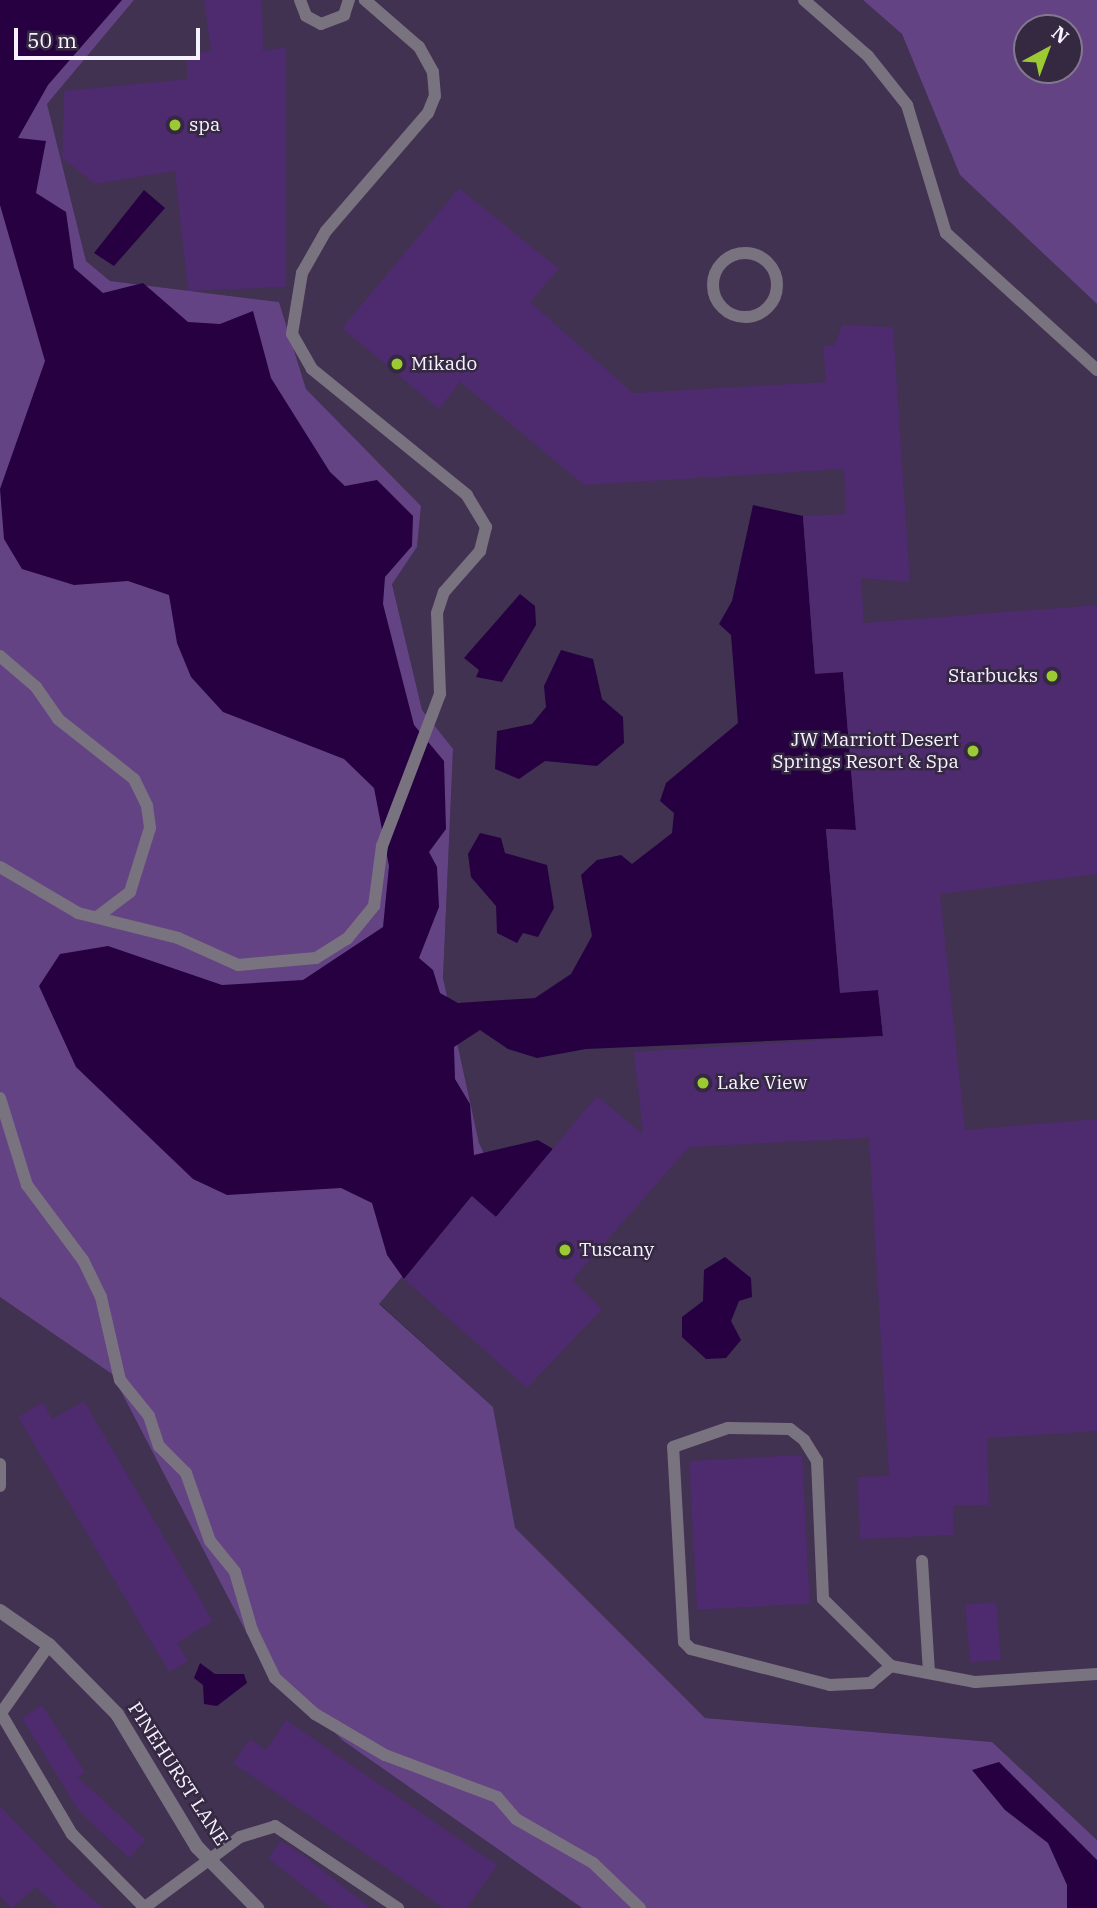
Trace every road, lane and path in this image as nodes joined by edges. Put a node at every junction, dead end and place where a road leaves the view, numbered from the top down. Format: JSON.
{"nodes":[{"id":1,"x":300,"y":0,"type":"edge"},
{"id":2,"x":349,"y":0,"type":"edge"},
{"id":3,"x":365,"y":0,"type":"edge"},
{"id":4,"x":804,"y":0,"type":"edge"},
{"id":5,"x":770,"y":306,"type":"joint"},
{"id":6,"x":1097,"y":370,"type":"edge"},
{"id":7,"x":0,"y":656,"type":"edge"},
{"id":8,"x":0,"y":867,"type":"edge"},
{"id":9,"x":97,"y":918,"type":"junction"},
{"id":10,"x":0,"y":1098,"type":"edge"},
{"id":11,"x":0,"y":1464,"type":"edge"},
{"id":12,"x":0,"y":1486,"type":"edge"},
{"id":13,"x":922,"y":1561,"type":"dead end"},
{"id":14,"x":0,"y":1611,"type":"edge"},
{"id":15,"x":49,"y":1644,"type":"junction"},
{"id":16,"x":891,"y":1666,"type":"junction"},
{"id":17,"x":929,"y":1673,"type":"junction"},
{"id":18,"x":1097,"y":1674,"type":"edge"},
{"id":19,"x":1,"y":1713,"type":"edge"},
{"id":20,"x":210,"y":1860,"type":"junction"},
{"id":21,"x":145,"y":1908,"type":"edge"},
{"id":22,"x":257,"y":1908,"type":"edge"},
{"id":23,"x":398,"y":1908,"type":"edge"},
{"id":24,"x":640,"y":1908,"type":"edge"}],
"edges":[{"from":1,"to":2,"type":"lane"},
{"from":3,"to":9,"type":"lane"},
{"from":4,"to":6,"type":"lane"},
{"from":5,"to":5,"type":"lane"},
{"from":7,"to":9,"type":"lane"},
{"from":8,"to":9,"type":"lane"},
{"from":10,"to":24,"type":"lane"},
{"from":11,"to":12,"type":"lane"},
{"from":13,"to":17,"type":"lane"},
{"from":14,"to":15,"type":"street","name":"PINEHURST LANE"},
{"from":15,"to":19,"type":"lane"},
{"from":15,"to":20,"type":"street","name":"PINEHURST LANE"},
{"from":16,"to":16,"type":"lane"},
{"from":16,"to":17,"type":"lane"},
{"from":17,"to":18,"type":"lane"},
{"from":19,"to":21,"type":"lane"},
{"from":20,"to":21,"type":"lane"},
{"from":20,"to":22,"type":"street","name":"PINEHURST LANE"},
{"from":20,"to":23,"type":"lane"}]}
